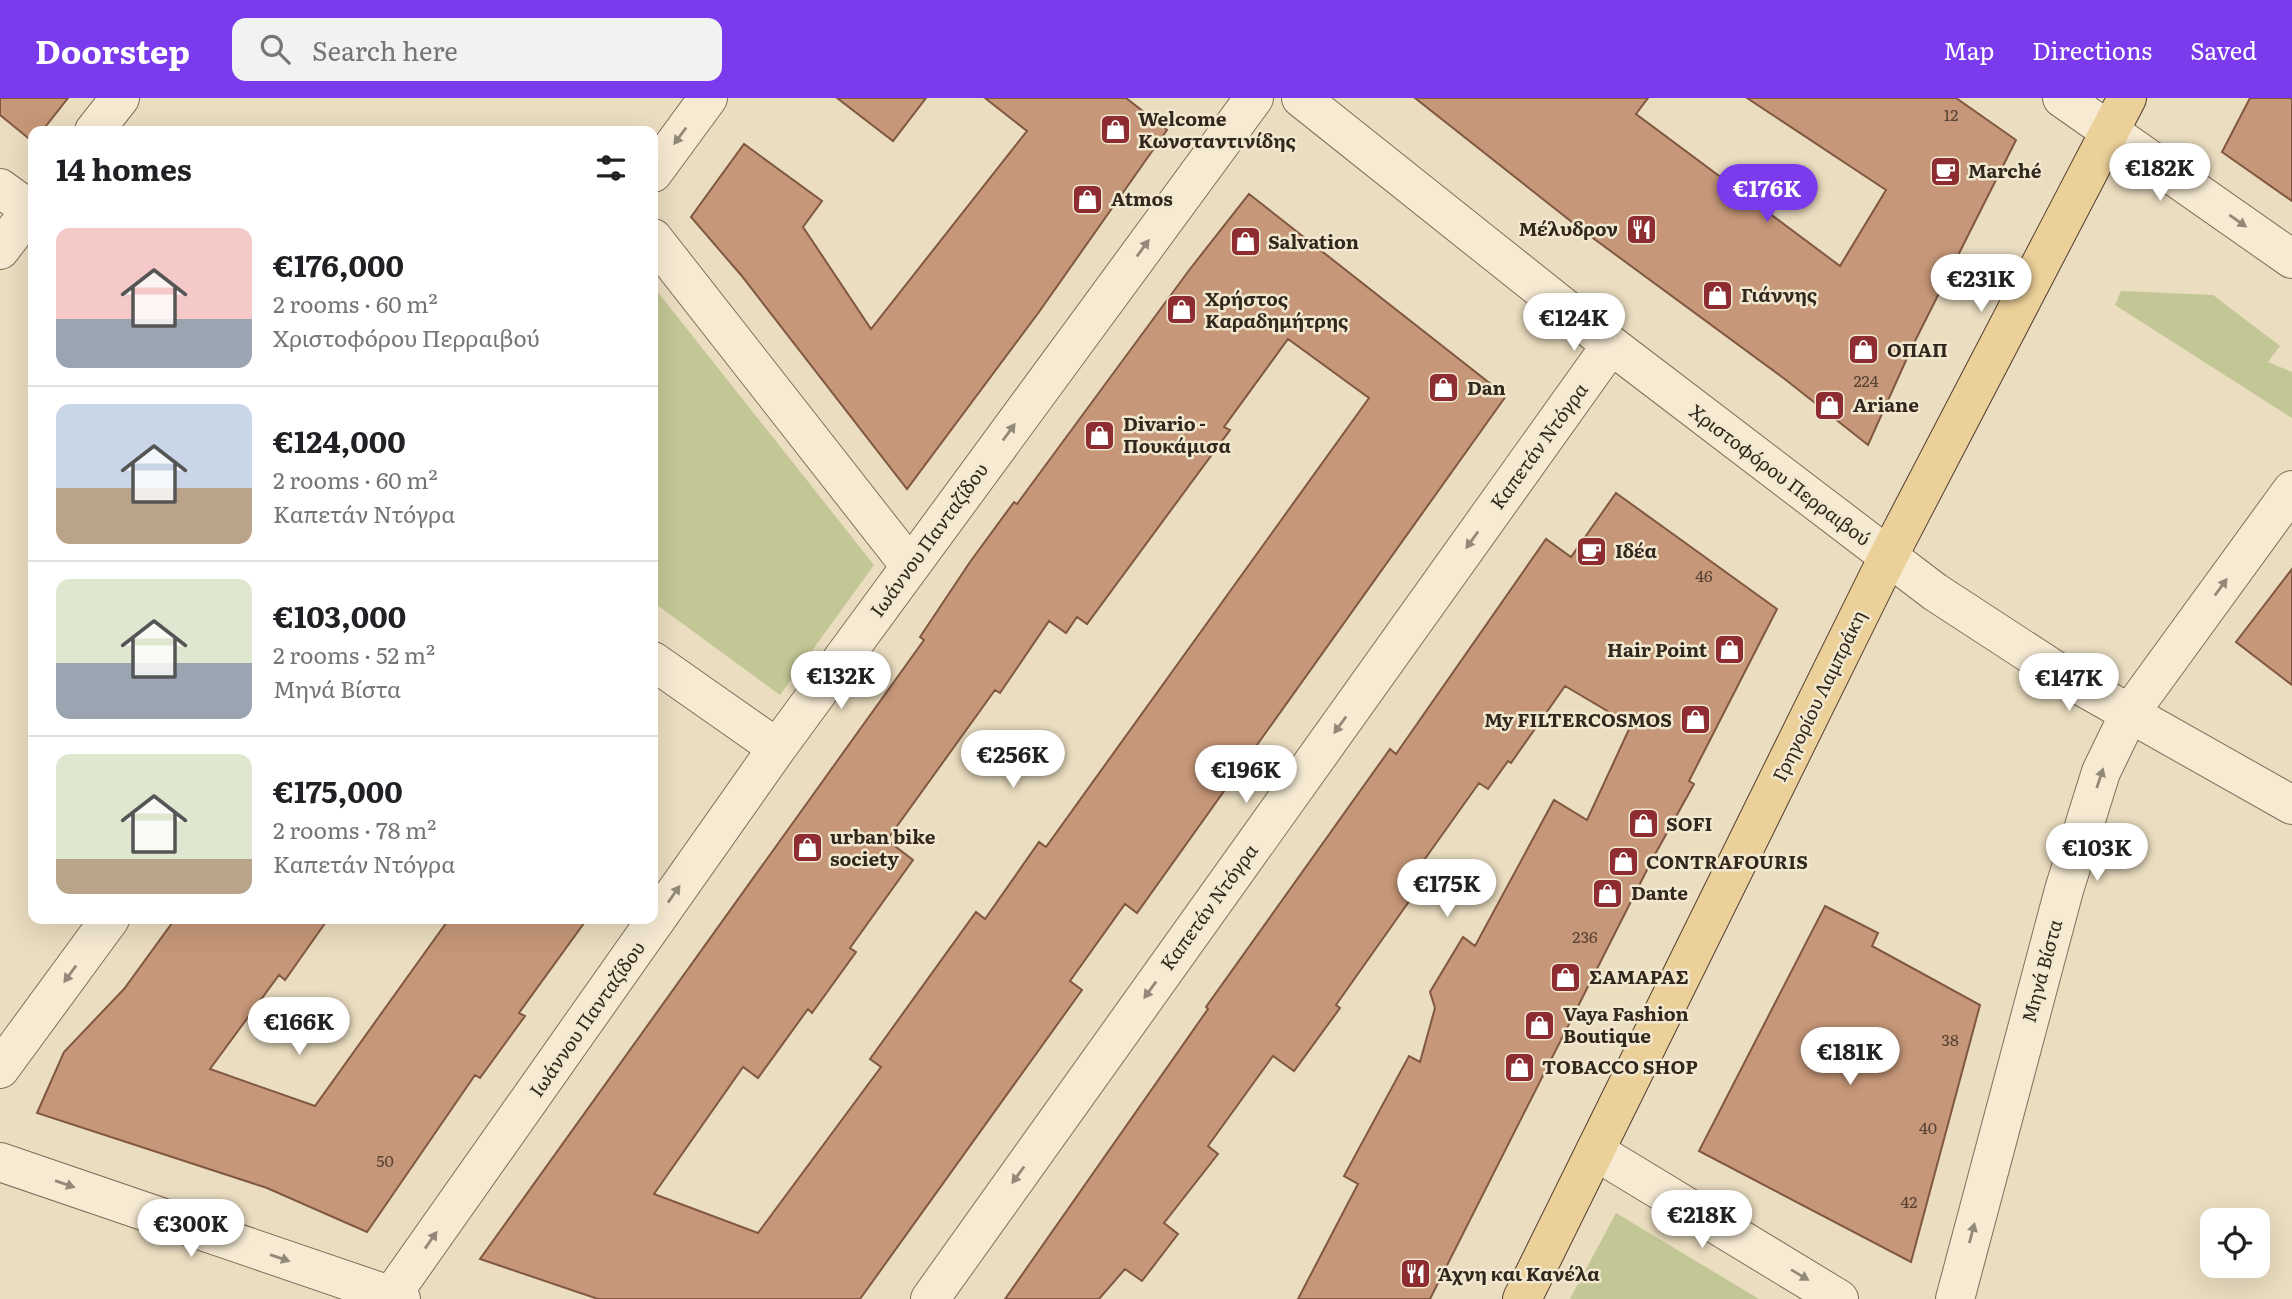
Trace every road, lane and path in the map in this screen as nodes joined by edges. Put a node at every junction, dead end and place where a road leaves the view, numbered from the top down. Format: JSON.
{"nodes":[{"id":1,"x":120,"y":98,"type":"edge"},
{"id":2,"x":708,"y":98,"type":"edge"},
{"id":3,"x":1254,"y":98,"type":"edge"},
{"id":4,"x":1301,"y":98,"type":"edge"},
{"id":5,"x":2062,"y":98,"type":"edge"},
{"id":6,"x":2127,"y":98,"type":"edge"},
{"id":7,"x":98,"y":126,"type":"edge"},
{"id":8,"x":2110,"y":131,"type":"junction"},
{"id":9,"x":658,"y":166,"type":"edge"},
{"id":10,"x":0,"y":188,"type":"edge"},
{"id":11,"x":28,"y":207,"type":"edge"},
{"id":12,"x":28,"y":215,"type":"edge"},
{"id":13,"x":658,"y":244,"type":"edge"},
{"id":14,"x":0,"y":250,"type":"edge"},
{"id":15,"x":2292,"y":259,"type":"edge"},
{"id":16,"x":1611,"y":345,"type":"junction"},
{"id":17,"x":2292,"y":490,"type":"edge"},
{"id":18,"x":1888,"y":557,"type":"junction"},
{"id":19,"x":910,"y":566,"type":"junction"},
{"id":20,"x":658,"y":664,"type":"edge"},
{"id":21,"x":2129,"y":714,"type":"junction"},
{"id":22,"x":778,"y":748,"type":"junction"},
{"id":23,"x":2292,"y":804,"type":"edge"},
{"id":24,"x":658,"y":920,"type":"edge"},
{"id":25,"x":106,"y":924,"type":"edge"},
{"id":26,"x":656,"y":924,"type":"edge"},
{"id":27,"x":0,"y":1069,"type":"edge"},
{"id":28,"x":1595,"y":1151,"type":"junction"},
{"id":29,"x":0,"y":1162,"type":"edge"},
{"id":30,"x":396,"y":1297,"type":"edge"},
{"id":31,"x":930,"y":1299,"type":"edge"},
{"id":32,"x":1522,"y":1299,"type":"edge"},
{"id":33,"x":1839,"y":1299,"type":"edge"},
{"id":34,"x":1955,"y":1299,"type":"edge"}],
"edges":[{"from":1,"to":7,"type":"street"},
{"from":2,"to":9,"type":"street","one_way":true},
{"from":19,"to":3,"type":"street","name":"Ιωάννου Πανταζίδου","one_way":true},
{"from":4,"to":16,"type":"street","name":"Χριστοφόρου Περραιβού"},
{"from":5,"to":8,"type":"street"},
{"from":6,"to":8,"type":"main road","name":"Γρηγορίου Λαμπράκη"},
{"from":8,"to":15,"type":"street","one_way":true},
{"from":8,"to":18,"type":"main road","name":"Γρηγορίου Λαμπράκη"},
{"from":10,"to":11,"type":"street"},
{"from":12,"to":14,"type":"street"},
{"from":13,"to":19,"type":"street"},
{"from":16,"to":18,"type":"street","name":"Χριστοφόρου Περραιβού"},
{"from":16,"to":31,"type":"street","name":"Καπετάν Ντόγρα","one_way":true},
{"from":21,"to":17,"type":"street","name":"Μηνά Βίστα","one_way":true},
{"from":18,"to":21,"type":"street","name":"Χριστοφόρου Περραιβού"},
{"from":18,"to":28,"type":"main road","name":"Γρηγορίου Λαμπράκη"},
{"from":19,"to":22,"type":"street","name":"Ιωάννου Πανταζίδου"},
{"from":20,"to":22,"type":"street"},
{"from":21,"to":23,"type":"street","name":"Χριστοφόρου Περραιβού"},
{"from":34,"to":21,"type":"street","name":"Μηνά Βίστα","one_way":true},
{"from":24,"to":22,"type":"street","name":"Ιωάννου Πανταζίδου","one_way":true},
{"from":25,"to":27,"type":"street","one_way":true},
{"from":30,"to":26,"type":"street","name":"Ιωάννου Πανταζίδου","one_way":true},
{"from":28,"to":32,"type":"main road","name":"Γρηγορίου Λαμπράκη"},
{"from":28,"to":33,"type":"street","one_way":true},
{"from":29,"to":30,"type":"street","one_way":true}]}
